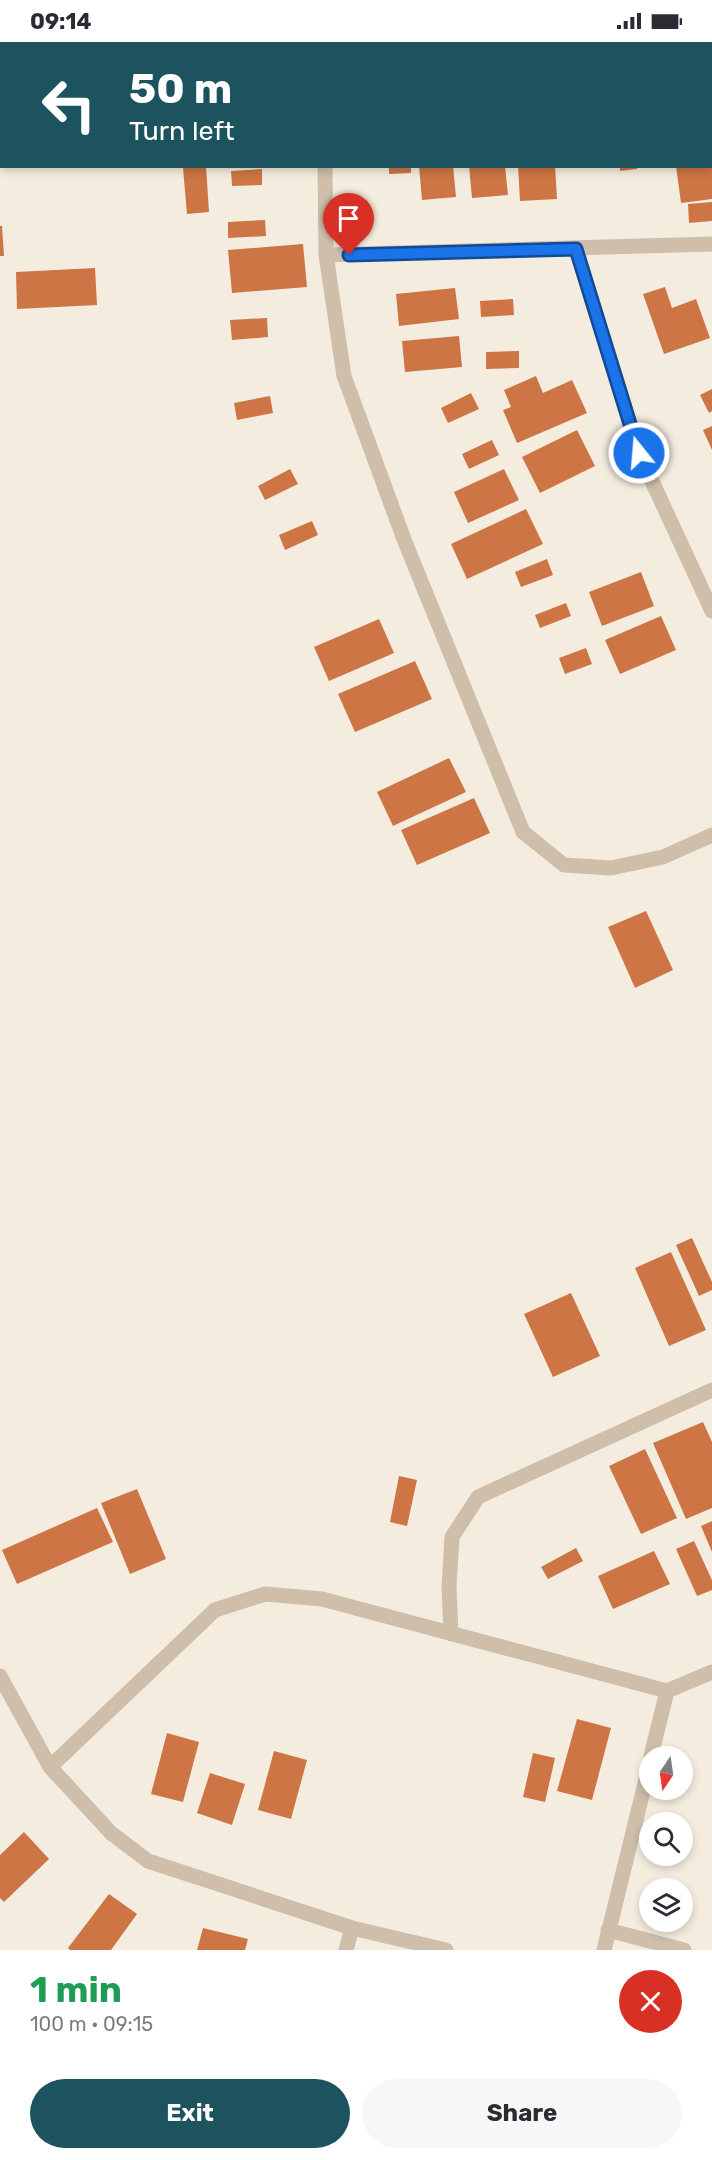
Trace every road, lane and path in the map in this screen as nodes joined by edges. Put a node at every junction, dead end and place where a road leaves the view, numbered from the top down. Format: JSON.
{"nodes":[{"id":1,"x":325,"y":168,"type":"edge"},
{"id":2,"x":712,"y":244,"type":"edge"},
{"id":3,"x":576,"y":249,"type":"junction"},
{"id":4,"x":326,"y":255,"type":"junction"},
{"id":5,"x":712,"y":611,"type":"edge"},
{"id":6,"x":712,"y":835,"type":"edge"},
{"id":7,"x":712,"y":1390,"type":"edge"},
{"id":8,"x":451,"y":1634,"type":"junction"},
{"id":9,"x":712,"y":1672,"type":"edge"},
{"id":10,"x":0,"y":1676,"type":"edge"},
{"id":11,"x":667,"y":1691,"type":"junction"},
{"id":12,"x":653,"y":1746,"type":"edge"},
{"id":13,"x":50,"y":1767,"type":"junction"},
{"id":14,"x":640,"y":1800,"type":"edge"},
{"id":15,"x":352,"y":1928,"type":"junction"},
{"id":16,"x":608,"y":1930,"type":"junction"},
{"id":17,"x":346,"y":1950,"type":"edge"},
{"id":18,"x":446,"y":1950,"type":"edge"},
{"id":19,"x":604,"y":1950,"type":"edge"},
{"id":20,"x":684,"y":1950,"type":"edge"}],
"edges":[{"from":1,"to":4,"type":"street"},
{"from":2,"to":3,"type":"street"},
{"from":3,"to":4,"type":"street"},
{"from":3,"to":5,"type":"street"},
{"from":4,"to":6,"type":"street"},
{"from":7,"to":8,"type":"street"},
{"from":8,"to":11,"type":"street"},
{"from":8,"to":13,"type":"street"},
{"from":9,"to":11,"type":"street"},
{"from":10,"to":13,"type":"street"},
{"from":11,"to":12,"type":"street"},
{"from":13,"to":15,"type":"street"},
{"from":14,"to":16,"type":"street"},
{"from":15,"to":17,"type":"street"},
{"from":15,"to":18,"type":"street"},
{"from":16,"to":19,"type":"street"},
{"from":16,"to":20,"type":"street"}]}
